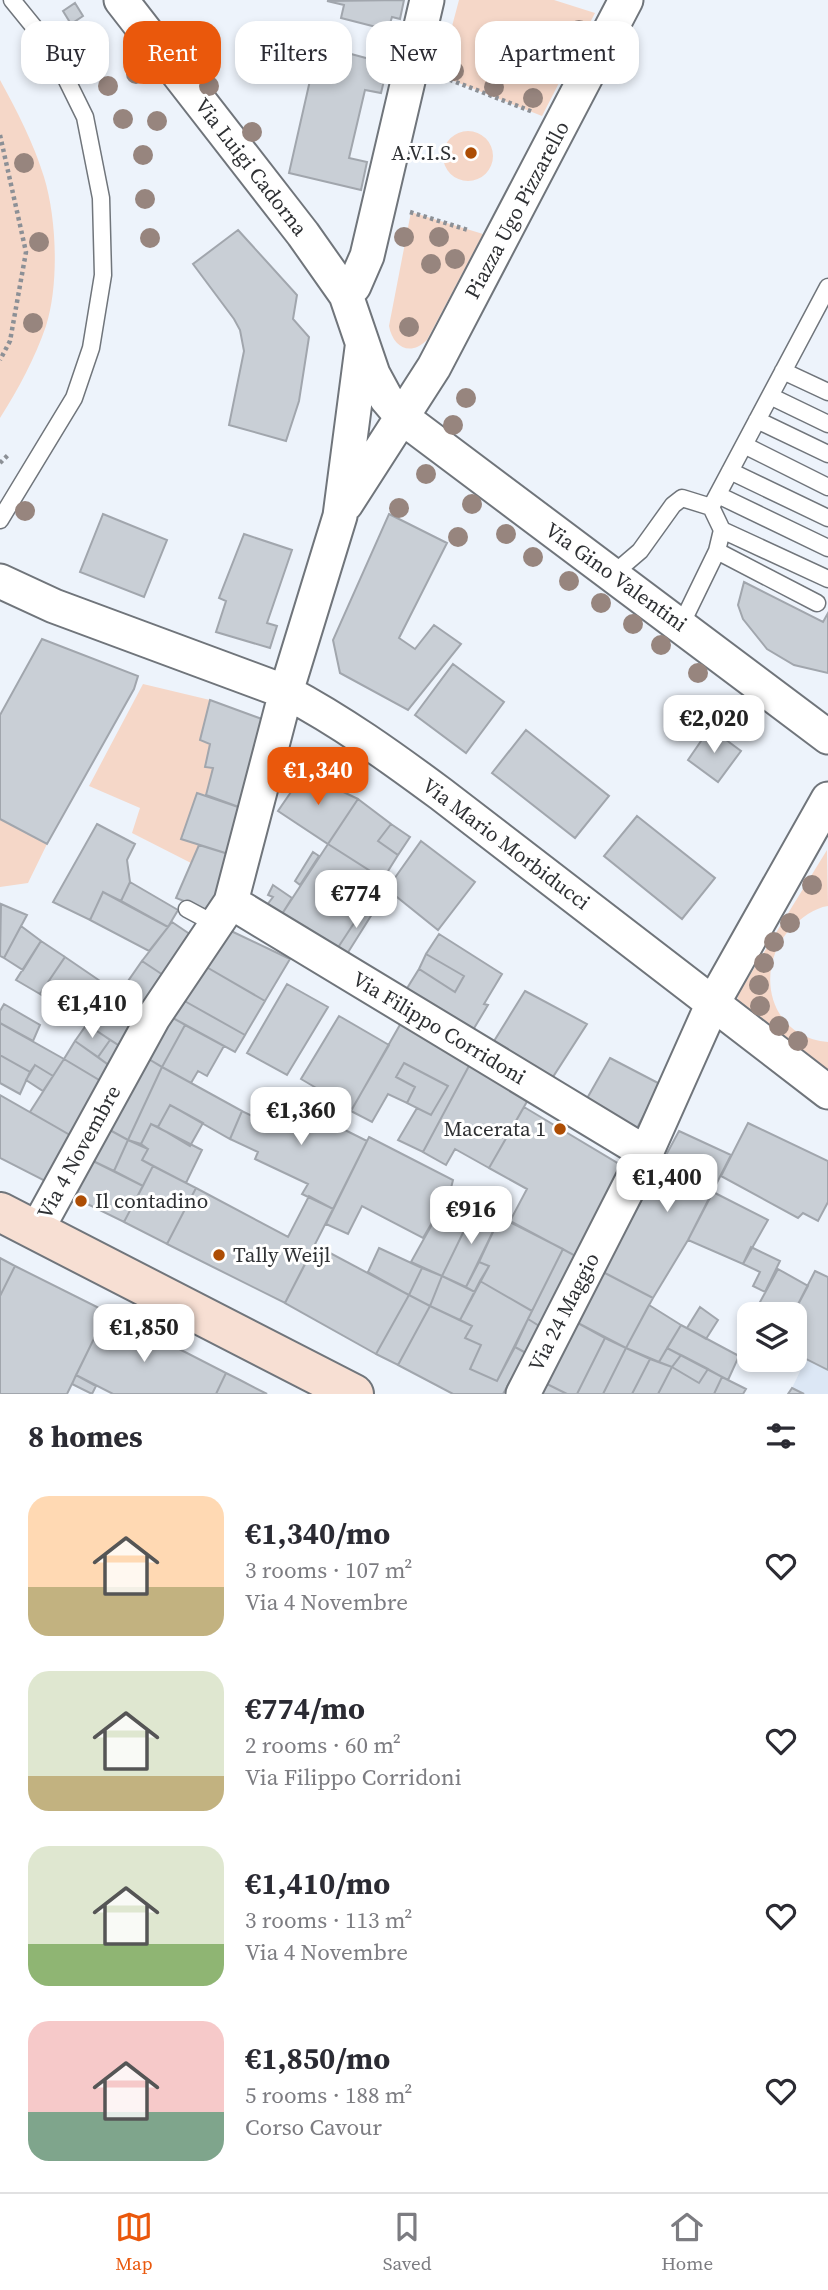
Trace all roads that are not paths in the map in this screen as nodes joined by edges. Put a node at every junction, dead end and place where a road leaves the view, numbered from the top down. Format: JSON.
{"nodes":[{"id":1,"x":12,"y":0,"type":"edge"},
{"id":2,"x":121,"y":0,"type":"edge"},
{"id":3,"x":426,"y":0,"type":"edge"},
{"id":4,"x":626,"y":0,"type":"edge"},
{"id":5,"x":828,"y":287,"type":"edge"},
{"id":6,"x":346,"y":295,"type":"junction"},
{"id":7,"x":362,"y":345,"type":"junction"},
{"id":8,"x":783,"y":371,"type":"junction"},
{"id":9,"x":828,"y":392,"type":"edge"},
{"id":10,"x":770,"y":396,"type":"junction"},
{"id":11,"x":403,"y":418,"type":"junction"},
{"id":12,"x":757,"y":419,"type":"junction"},
{"id":13,"x":828,"y":424,"type":"edge"},
{"id":14,"x":744,"y":445,"type":"junction"},
{"id":15,"x":828,"y":454,"type":"edge"},
{"id":16,"x":730,"y":471,"type":"junction"},
{"id":17,"x":828,"y":487,"type":"edge"},
{"id":18,"x":714,"y":501,"type":"junction"},
{"id":19,"x":340,"y":516,"type":"junction"},
{"id":20,"x":828,"y":518,"type":"edge"},
{"id":21,"x":0,"y":520,"type":"edge"},
{"id":22,"x":722,"y":530,"type":"junction"},
{"id":23,"x":828,"y":548,"type":"edge"},
{"id":24,"x":717,"y":551,"type":"junction"},
{"id":25,"x":612,"y":575,"type":"junction"},
{"id":26,"x":828,"y":579,"type":"edge"},
{"id":27,"x":0,"y":581,"type":"edge"},
{"id":28,"x":817,"y":603,"type":"dead end"},
{"id":29,"x":681,"y":625,"type":"junction"},
{"id":30,"x":286,"y":692,"type":"junction"},
{"id":31,"x":828,"y":737,"type":"edge"},
{"id":32,"x":827,"y":804,"type":"edge"},
{"id":33,"x":211,"y":912,"type":"junction"},
{"id":34,"x":713,"y":1003,"type":"junction"},
{"id":35,"x":828,"y":1092,"type":"edge"},
{"id":36,"x":646,"y":1153,"type":"junction"},
{"id":37,"x":0,"y":1212,"type":"edge"},
{"id":38,"x":36,"y":1231,"type":"junction"},
{"id":39,"x":354,"y":1394,"type":"edge"},
{"id":40,"x":523,"y":1394,"type":"edge"}],
"edges":[{"from":1,"to":21,"type":"lane"},
{"from":2,"to":6,"type":"street","name":"Via Luigi Cadorna"},
{"from":3,"to":6,"type":"street"},
{"from":4,"to":11,"type":"street","name":"Piazza Ugo Pizzarello"},
{"from":5,"to":8,"type":"lane"},
{"from":6,"to":7,"type":"street","name":"Via Luigi Cadorna"},
{"from":7,"to":11,"type":"street"},
{"from":7,"to":19,"type":"street","name":"Piazza Ugo Pizzarello"},
{"from":8,"to":9,"type":"lane"},
{"from":8,"to":10,"type":"lane"},
{"from":10,"to":12,"type":"lane"},
{"from":10,"to":13,"type":"lane"},
{"from":11,"to":19,"type":"street","name":"Piazza Ugo Pizzarello"},
{"from":11,"to":25,"type":"street","name":"Via Gino Valentini"},
{"from":12,"to":14,"type":"lane"},
{"from":12,"to":15,"type":"lane"},
{"from":14,"to":16,"type":"lane"},
{"from":14,"to":17,"type":"lane"},
{"from":16,"to":18,"type":"lane"},
{"from":16,"to":20,"type":"lane"},
{"from":18,"to":22,"type":"lane"},
{"from":18,"to":23,"type":"lane"},
{"from":18,"to":25,"type":"lane"},
{"from":19,"to":30,"type":"street","name":"Piazza Ugo Pizzarello"},
{"from":22,"to":24,"type":"lane"},
{"from":22,"to":26,"type":"lane"},
{"from":24,"to":28,"type":"lane"},
{"from":24,"to":29,"type":"lane"},
{"from":25,"to":29,"type":"street","name":"Via Gino Valentini"},
{"from":27,"to":30,"type":"street","name":"Via Mario Morbiducci"},
{"from":29,"to":31,"type":"street","name":"Via Gino Valentini"},
{"from":30,"to":33,"type":"street","name":"Via 4 Novembre"},
{"from":30,"to":34,"type":"street","name":"Via Mario Morbiducci"},
{"from":32,"to":34,"type":"street"},
{"from":33,"to":36,"type":"street","name":"Via Filippo Corridoni"},
{"from":33,"to":38,"type":"street","name":"Via 4 Novembre"},
{"from":34,"to":35,"type":"street","name":"Via Mario Morbiducci"},
{"from":34,"to":36,"type":"street","name":"Via 24 Maggio"},
{"from":36,"to":40,"type":"street","name":"Via 24 Maggio"},
{"from":37,"to":38,"type":"main road"},
{"from":38,"to":39,"type":"main road"}]}
